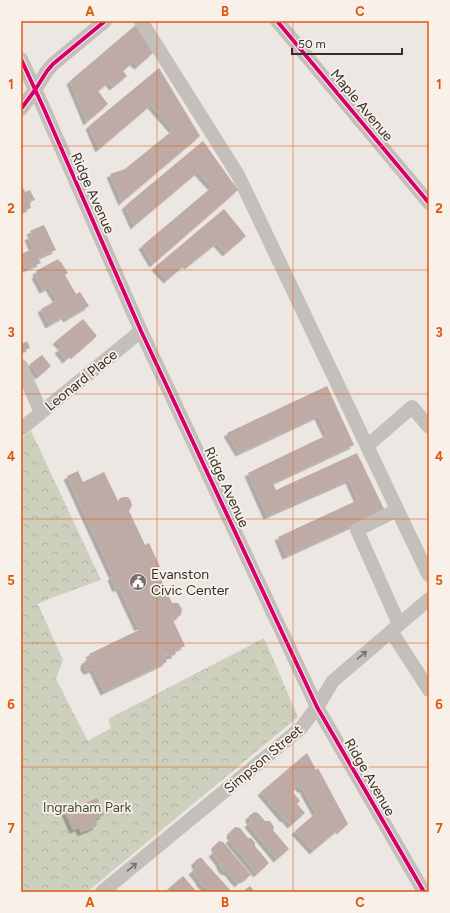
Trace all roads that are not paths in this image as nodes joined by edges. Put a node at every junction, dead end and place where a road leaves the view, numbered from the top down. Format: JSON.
{"nodes":[{"id":1,"x":105,"y":21,"type":"edge"},
{"id":2,"x":141,"y":21,"type":"edge"},
{"id":3,"x":279,"y":22,"type":"edge"},
{"id":4,"x":21,"y":59,"type":"edge"},
{"id":5,"x":35,"y":90,"type":"junction"},
{"id":6,"x":21,"y":109,"type":"edge"},
{"id":7,"x":429,"y":203,"type":"edge"},
{"id":8,"x":141,"y":331,"type":"junction"},
{"id":9,"x":21,"y":366,"type":"edge"},
{"id":10,"x":42,"y":413,"type":"junction"},
{"id":11,"x":429,"y":427,"type":"edge"},
{"id":12,"x":21,"y":430,"type":"edge"},
{"id":13,"x":367,"y":446,"type":"junction"},
{"id":14,"x":397,"y":510,"type":"junction"},
{"id":15,"x":429,"y":575,"type":"edge"},
{"id":16,"x":429,"y":599,"type":"edge"},
{"id":17,"x":395,"y":628,"type":"junction"},
{"id":18,"x":429,"y":690,"type":"edge"},
{"id":19,"x":317,"y":707,"type":"junction"},
{"id":20,"x":102,"y":892,"type":"edge"},
{"id":21,"x":424,"y":892,"type":"edge"}],
"edges":[{"from":1,"to":5,"type":"street"},
{"from":2,"to":13,"type":"street"},
{"from":3,"to":7,"type":"street","name":"Maple Avenue"},
{"from":4,"to":5,"type":"street","name":"Ridge Avenue"},
{"from":5,"to":6,"type":"street"},
{"from":5,"to":8,"type":"street","name":"Ridge Avenue"},
{"from":8,"to":10,"type":"street","name":"Leonard Place"},
{"from":8,"to":19,"type":"street","name":"Ridge Avenue"},
{"from":9,"to":10,"type":"street"},
{"from":10,"to":12,"type":"street","name":"Leonard Place"},
{"from":11,"to":13,"type":"street"},
{"from":13,"to":14,"type":"street"},
{"from":14,"to":15,"type":"street"},
{"from":14,"to":17,"type":"street"},
{"from":16,"to":17,"type":"street","name":"Simpson Street"},
{"from":17,"to":18,"type":"street"},
{"from":19,"to":17,"type":"street","name":"Simpson Street","one_way":true},
{"from":20,"to":19,"type":"street","name":"Simpson Street","one_way":true},
{"from":19,"to":21,"type":"street","name":"Ridge Avenue"}]}
